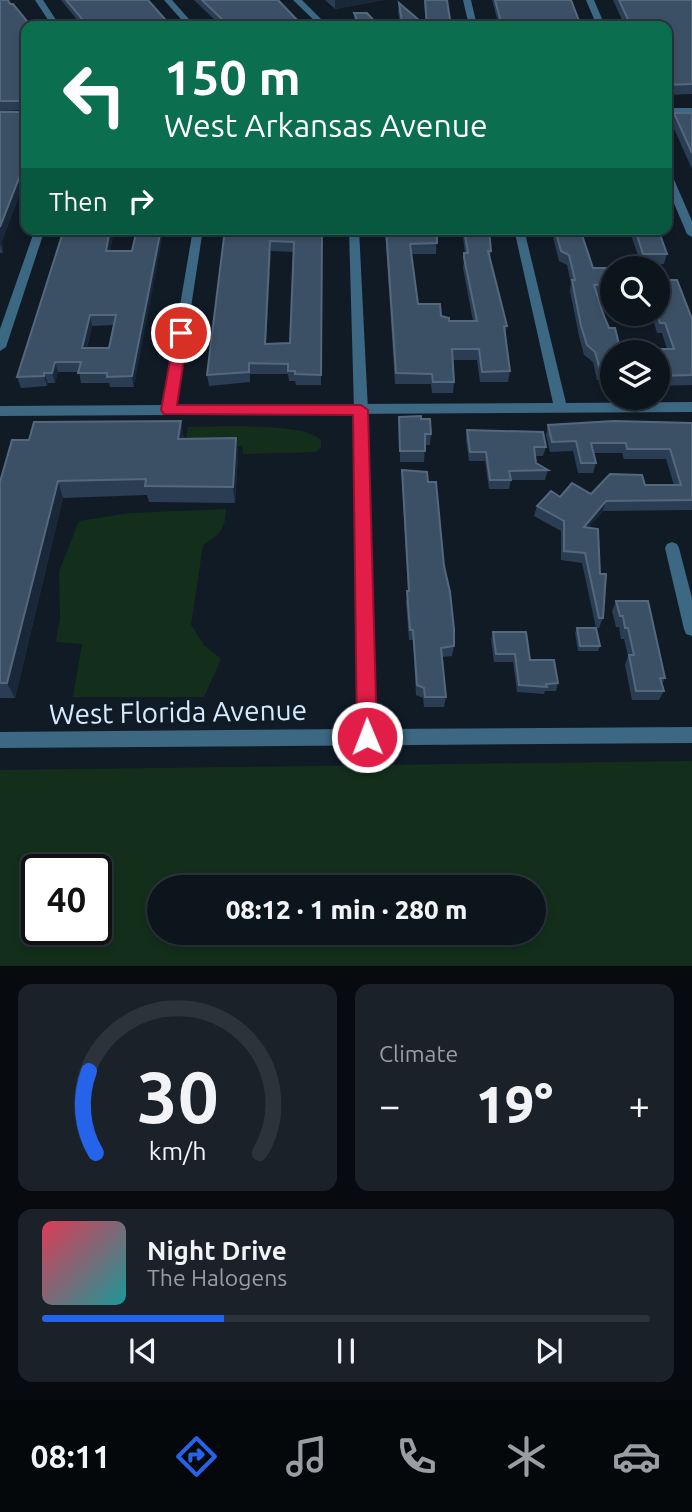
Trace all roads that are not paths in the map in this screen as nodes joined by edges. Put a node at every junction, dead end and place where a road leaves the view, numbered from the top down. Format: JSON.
{"nodes":[{"id":1,"x":39,"y":0,"type":"edge"},
{"id":2,"x":169,"y":0,"type":"edge"},
{"id":3,"x":297,"y":0,"type":"edge"},
{"id":4,"x":467,"y":0,"type":"edge"},
{"id":5,"x":590,"y":0,"type":"edge"},
{"id":6,"x":53,"y":21,"type":"edge"},
{"id":7,"x":187,"y":21,"type":"edge"},
{"id":8,"x":319,"y":21,"type":"edge"},
{"id":9,"x":472,"y":21,"type":"edge"},
{"id":10,"x":599,"y":21,"type":"edge"},
{"id":11,"x":672,"y":111,"type":"edge"},
{"id":12,"x":692,"y":111,"type":"edge"},
{"id":13,"x":672,"y":187,"type":"edge"},
{"id":14,"x":692,"y":234,"type":"edge"},
{"id":15,"x":38,"y":235,"type":"edge"},
{"id":16,"x":197,"y":235,"type":"edge"},
{"id":17,"x":354,"y":235,"type":"edge"},
{"id":18,"x":520,"y":235,"type":"edge"},
{"id":19,"x":0,"y":347,"type":"edge"},
{"id":20,"x":692,"y":407,"type":"edge"},
{"id":21,"x":561,"y":408,"type":"junction"},
{"id":22,"x":169,"y":410,"type":"junction"},
{"id":23,"x":361,"y":410,"type":"junction"},
{"id":24,"x":0,"y":411,"type":"edge"},
{"id":25,"x":672,"y":548,"type":"dead end"},
{"id":26,"x":692,"y":629,"type":"edge"},
{"id":27,"x":692,"y":735,"type":"edge"},
{"id":28,"x":367,"y":737,"type":"junction"},
{"id":29,"x":0,"y":740,"type":"edge"}],
"edges":[{"from":1,"to":6,"type":"street"},
{"from":2,"to":7,"type":"street"},
{"from":3,"to":8,"type":"street"},
{"from":4,"to":9,"type":"street"},
{"from":5,"to":10,"type":"street"},
{"from":11,"to":12,"type":"street"},
{"from":13,"to":14,"type":"street"},
{"from":15,"to":19,"type":"street"},
{"from":16,"to":22,"type":"street"},
{"from":17,"to":23,"type":"street"},
{"from":18,"to":21,"type":"street"},
{"from":20,"to":21,"type":"street"},
{"from":21,"to":23,"type":"street"},
{"from":22,"to":23,"type":"street"},
{"from":22,"to":24,"type":"street"},
{"from":23,"to":28,"type":"street"},
{"from":25,"to":26,"type":"street"},
{"from":27,"to":28,"type":"street","name":"West Florida Avenue"},
{"from":28,"to":29,"type":"street","name":"West Florida Avenue"}]}
